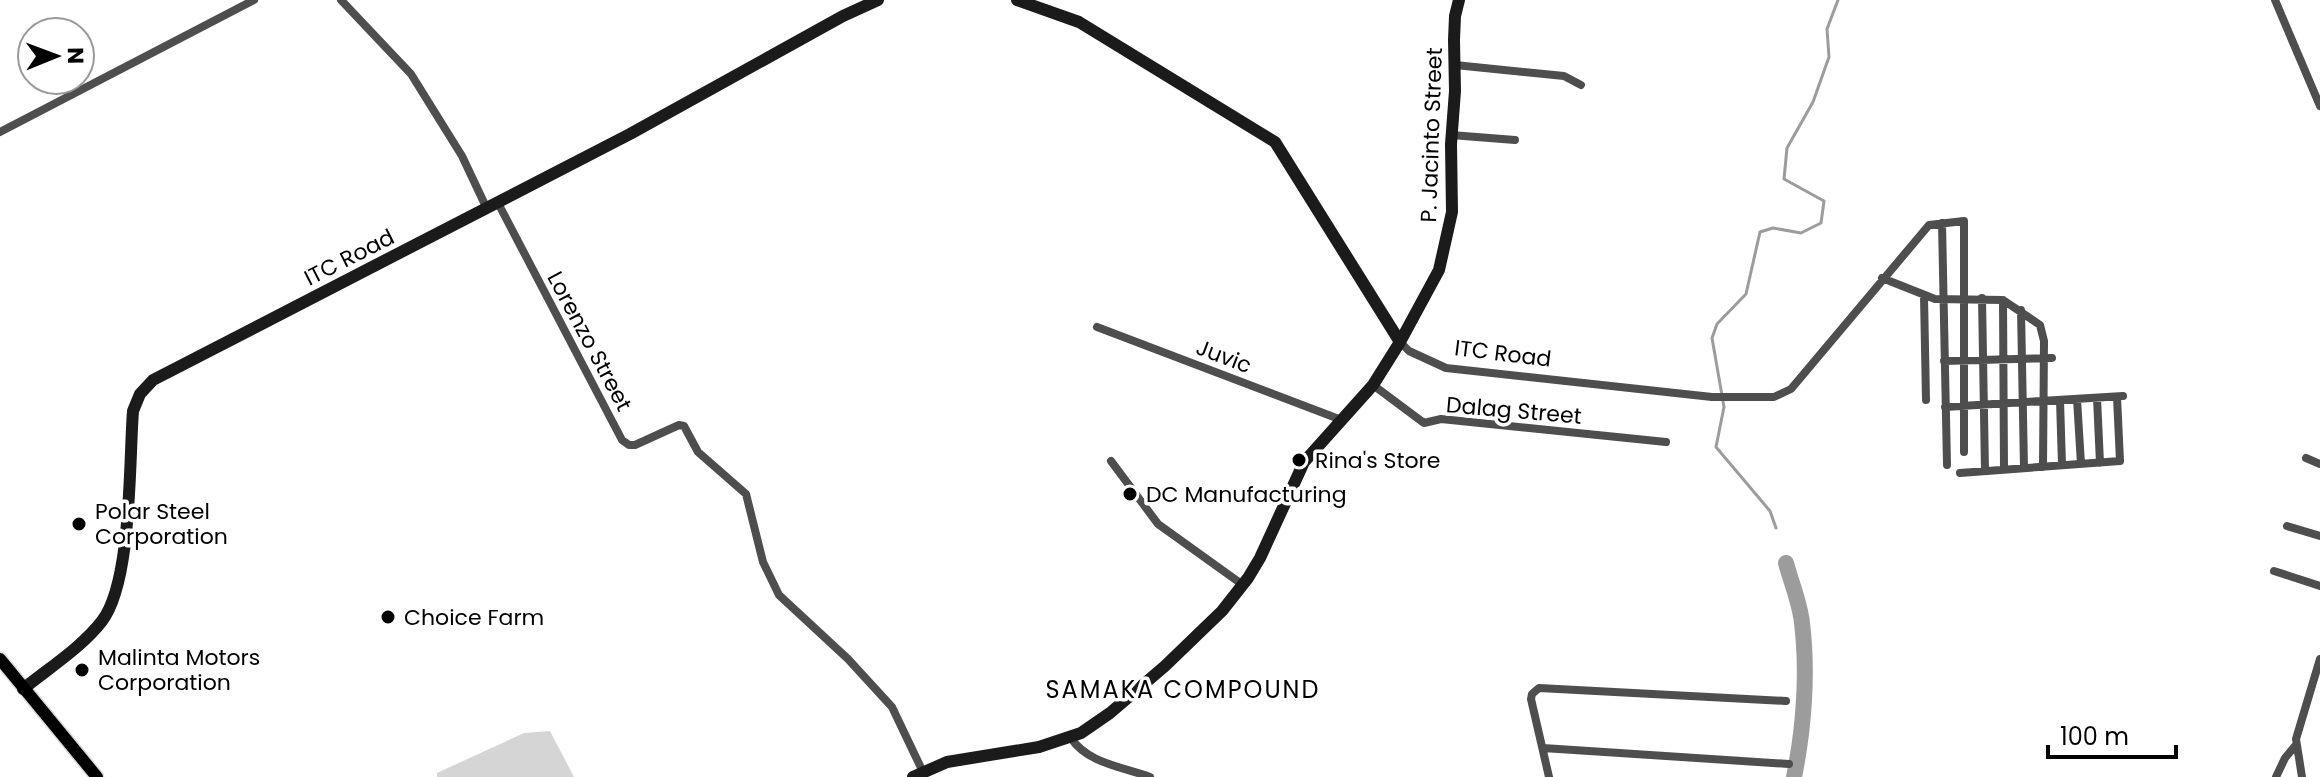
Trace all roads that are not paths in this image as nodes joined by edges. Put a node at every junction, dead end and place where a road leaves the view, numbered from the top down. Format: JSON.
{"nodes":[{"id":1,"x":254,"y":0,"type":"edge"},
{"id":2,"x":341,"y":0,"type":"edge"},
{"id":3,"x":878,"y":0,"type":"edge"},
{"id":4,"x":1017,"y":0,"type":"edge"},
{"id":5,"x":1459,"y":0,"type":"edge"},
{"id":6,"x":2275,"y":0,"type":"edge"},
{"id":7,"x":1455,"y":65,"type":"junction"},
{"id":8,"x":1581,"y":85,"type":"dead end"},
{"id":9,"x":2320,"y":106,"type":"edge"},
{"id":10,"x":0,"y":132,"type":"edge"},
{"id":11,"x":1451,"y":135,"type":"junction"},
{"id":12,"x":1515,"y":140,"type":"dead end"},
{"id":13,"x":493,"y":206,"type":"junction"},
{"id":14,"x":1942,"y":223,"type":"junction"},
{"id":15,"x":1882,"y":278,"type":"junction"},
{"id":16,"x":1924,"y":296,"type":"junction"},
{"id":17,"x":1943,"y":298,"type":"junction"},
{"id":18,"x":1964,"y":298,"type":"junction"},
{"id":19,"x":1982,"y":298,"type":"junction"},
{"id":20,"x":2003,"y":300,"type":"junction"},
{"id":21,"x":2021,"y":310,"type":"junction"},
{"id":22,"x":1097,"y":327,"type":"dead end"},
{"id":23,"x":1400,"y":342,"type":"junction"},
{"id":24,"x":2048,"y":358,"type":"junction"},
{"id":25,"x":2004,"y":359,"type":"junction"},
{"id":26,"x":2022,"y":359,"type":"junction"},
{"id":27,"x":1964,"y":360,"type":"junction"},
{"id":28,"x":1983,"y":360,"type":"junction"},
{"id":29,"x":1944,"y":361,"type":"junction"},
{"id":30,"x":1373,"y":385,"type":"junction"},
{"id":31,"x":2097,"y":398,"type":"junction"},
{"id":32,"x":2077,"y":399,"type":"junction"},
{"id":33,"x":1926,"y":400,"type":"dead end"},
{"id":34,"x":2060,"y":400,"type":"junction"},
{"id":35,"x":2042,"y":401,"type":"junction"},
{"id":36,"x":2023,"y":402,"type":"junction"},
{"id":37,"x":2004,"y":403,"type":"junction"},
{"id":38,"x":1983,"y":404,"type":"junction"},
{"id":39,"x":1964,"y":406,"type":"junction"},
{"id":40,"x":1945,"y":407,"type":"junction"},
{"id":41,"x":1339,"y":419,"type":"junction"},
{"id":42,"x":1666,"y":442,"type":"dead end"},
{"id":43,"x":1964,"y":452,"type":"dead end"},
{"id":44,"x":2306,"y":458,"type":"dead end"},
{"id":45,"x":1111,"y":461,"type":"dead end"},
{"id":46,"x":2100,"y":463,"type":"junction"},
{"id":47,"x":2081,"y":464,"type":"junction"},
{"id":48,"x":2320,"y":464,"type":"edge"},
{"id":49,"x":1947,"y":465,"type":"dead end"},
{"id":50,"x":2062,"y":465,"type":"junction"},
{"id":51,"x":2043,"y":467,"type":"junction"},
{"id":52,"x":2024,"y":468,"type":"junction"},
{"id":53,"x":2004,"y":469,"type":"junction"},
{"id":54,"x":1985,"y":471,"type":"junction"},
{"id":55,"x":1960,"y":473,"type":"dead end"},
{"id":56,"x":2287,"y":526,"type":"dead end"},
{"id":57,"x":2320,"y":536,"type":"edge"},
{"id":58,"x":2274,"y":571,"type":"dead end"},
{"id":59,"x":1243,"y":585,"type":"junction"},
{"id":60,"x":2320,"y":586,"type":"edge"},
{"id":61,"x":0,"y":659,"type":"edge"},
{"id":62,"x":2320,"y":659,"type":"edge"},
{"id":63,"x":23,"y":689,"type":"junction"},
{"id":64,"x":1786,"y":701,"type":"dead end"},
{"id":65,"x":1071,"y":738,"type":"junction"},
{"id":66,"x":2295,"y":746,"type":"junction"},
{"id":67,"x":1543,"y":748,"type":"junction"},
{"id":68,"x":1789,"y":764,"type":"dead end"},
{"id":69,"x":918,"y":774,"type":"edge"},
{"id":70,"x":97,"y":777,"type":"edge"},
{"id":71,"x":1150,"y":777,"type":"edge"},
{"id":72,"x":1549,"y":777,"type":"edge"},
{"id":73,"x":2276,"y":777,"type":"edge"},
{"id":74,"x":2302,"y":777,"type":"edge"}],
"edges":[{"from":1,"to":10,"type":"street"},
{"from":2,"to":13,"type":"street","name":"Lorenzo Street"},
{"from":3,"to":13,"type":"street","name":"ITC Road"},
{"from":4,"to":23,"type":"street","name":"ITC Road"},
{"from":5,"to":7,"type":"street","name":"P. Jacinto Street"},
{"from":6,"to":9,"type":"street"},
{"from":7,"to":8,"type":"street"},
{"from":7,"to":11,"type":"street","name":"P. Jacinto Street"},
{"from":11,"to":12,"type":"street"},
{"from":11,"to":23,"type":"street","name":"P. Jacinto Street"},
{"from":13,"to":63,"type":"street","name":"ITC Road"},
{"from":13,"to":69,"type":"street","name":"Lorenzo Street"},
{"from":14,"to":15,"type":"street","name":"ITC Road"},
{"from":14,"to":17,"type":"street"},
{"from":14,"to":18,"type":"street"},
{"from":15,"to":16,"type":"street"},
{"from":15,"to":23,"type":"street","name":"ITC Road"},
{"from":16,"to":17,"type":"street"},
{"from":16,"to":33,"type":"street"},
{"from":17,"to":18,"type":"street"},
{"from":17,"to":29,"type":"street"},
{"from":18,"to":19,"type":"street"},
{"from":18,"to":27,"type":"street"},
{"from":19,"to":20,"type":"street"},
{"from":19,"to":28,"type":"street"},
{"from":20,"to":21,"type":"street"},
{"from":20,"to":25,"type":"street"},
{"from":21,"to":24,"type":"street"},
{"from":21,"to":26,"type":"street"},
{"from":22,"to":41,"type":"street","name":"Juvic"},
{"from":23,"to":30,"type":"street","name":"P. Jacinto Street"},
{"from":24,"to":26,"type":"street"},
{"from":24,"to":35,"type":"street"},
{"from":25,"to":26,"type":"street"},
{"from":25,"to":28,"type":"street"},
{"from":25,"to":37,"type":"street"},
{"from":26,"to":36,"type":"street"},
{"from":27,"to":28,"type":"street"},
{"from":27,"to":29,"type":"street"},
{"from":27,"to":39,"type":"street"},
{"from":28,"to":38,"type":"street"},
{"from":29,"to":40,"type":"street"},
{"from":30,"to":41,"type":"street","name":"P. Jacinto Street"},
{"from":30,"to":42,"type":"street","name":"Dalag Street"},
{"from":31,"to":32,"type":"street"},
{"from":31,"to":46,"type":"street"},
{"from":31,"to":46,"type":"street"},
{"from":32,"to":34,"type":"street"},
{"from":32,"to":47,"type":"street"},
{"from":34,"to":35,"type":"street"},
{"from":34,"to":50,"type":"street"},
{"from":35,"to":36,"type":"street"},
{"from":35,"to":51,"type":"street"},
{"from":36,"to":37,"type":"street"},
{"from":36,"to":52,"type":"street"},
{"from":37,"to":38,"type":"street"},
{"from":37,"to":53,"type":"street"},
{"from":38,"to":39,"type":"street"},
{"from":38,"to":54,"type":"street"},
{"from":39,"to":40,"type":"street"},
{"from":39,"to":43,"type":"street"},
{"from":40,"to":49,"type":"street"},
{"from":41,"to":59,"type":"street","name":"P. Jacinto Street"},
{"from":44,"to":48,"type":"street"},
{"from":45,"to":59,"type":"street"},
{"from":46,"to":47,"type":"street"},
{"from":47,"to":50,"type":"street"},
{"from":50,"to":51,"type":"street"},
{"from":51,"to":52,"type":"street"},
{"from":52,"to":53,"type":"street"},
{"from":53,"to":54,"type":"street"},
{"from":54,"to":55,"type":"street"},
{"from":56,"to":57,"type":"street"},
{"from":58,"to":60,"type":"street"},
{"from":59,"to":65,"type":"street","name":"P. Jacinto Street"},
{"from":61,"to":63,"type":"main road"},
{"from":62,"to":66,"type":"street"},
{"from":63,"to":70,"type":"main road"},
{"from":64,"to":67,"type":"street"},
{"from":65,"to":69,"type":"street","name":"P. Jacinto Street"},
{"from":65,"to":71,"type":"street"},
{"from":66,"to":73,"type":"street"},
{"from":66,"to":74,"type":"street"},
{"from":67,"to":68,"type":"street"},
{"from":67,"to":72,"type":"street"}]}
